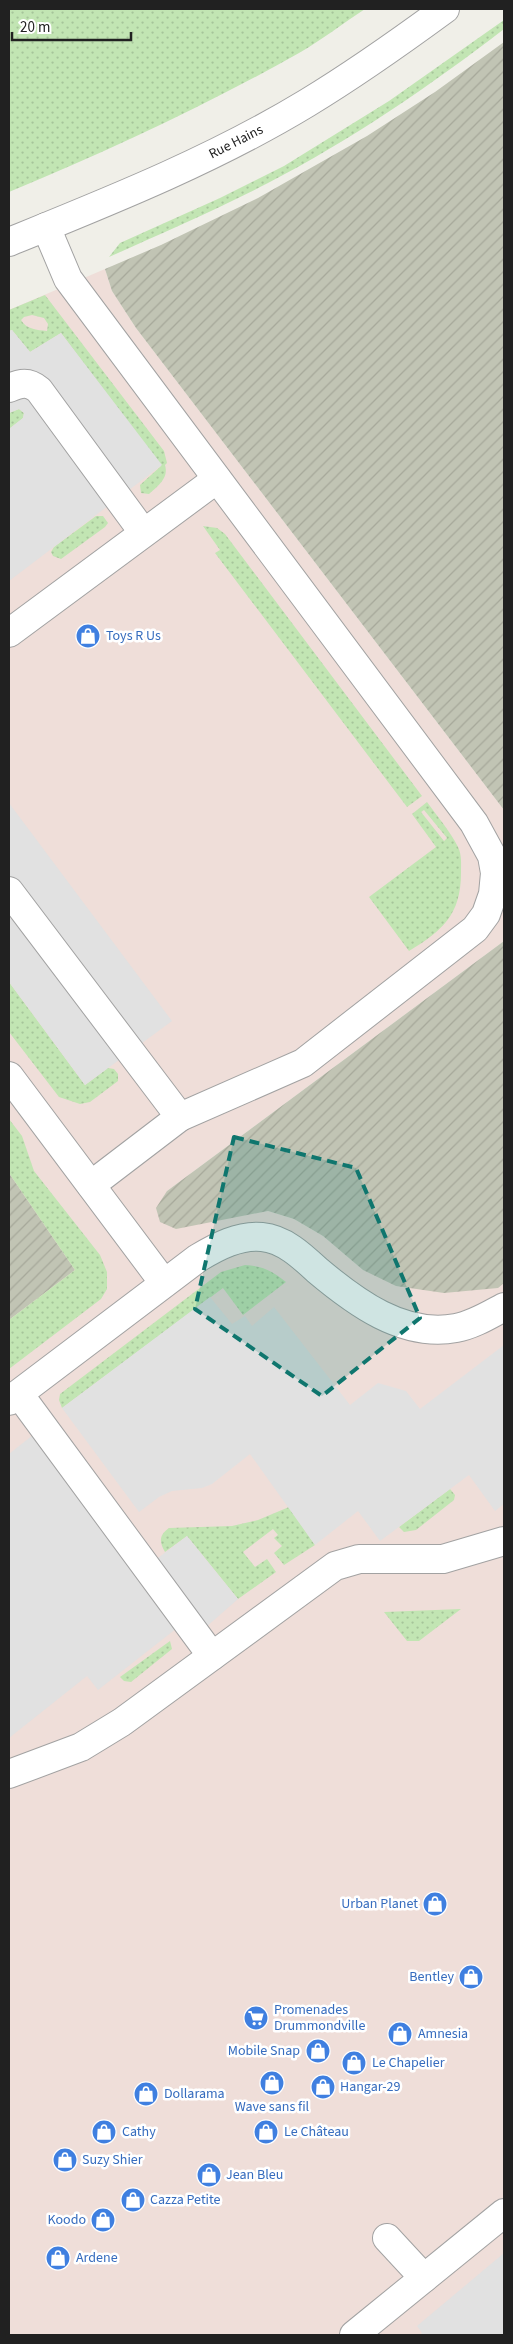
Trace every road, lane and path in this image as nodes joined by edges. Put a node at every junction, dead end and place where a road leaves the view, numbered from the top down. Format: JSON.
{"nodes":[{"id":1,"x":445,"y":9,"type":"edge"},
{"id":2,"x":46,"y":227,"type":"junction"},
{"id":3,"x":9,"y":242,"type":"edge"},
{"id":4,"x":9,"y":388,"type":"edge"},
{"id":5,"x":217,"y":479,"type":"junction"},
{"id":6,"x":143,"y":532,"type":"junction"},
{"id":7,"x":9,"y":633,"type":"edge"},
{"id":8,"x":9,"y":891,"type":"edge"},
{"id":9,"x":9,"y":1076,"type":"edge"},
{"id":10,"x":180,"y":1117,"type":"junction"},
{"id":11,"x":91,"y":1185,"type":"junction"},
{"id":12,"x":164,"y":1283,"type":"junction"},
{"id":13,"x":504,"y":1307,"type":"edge"},
{"id":14,"x":14,"y":1398,"type":"edge"},
{"id":15,"x":504,"y":1541,"type":"edge"},
{"id":16,"x":212,"y":1656,"type":"junction"},
{"id":17,"x":9,"y":1774,"type":"edge"},
{"id":18,"x":504,"y":2212,"type":"edge"},
{"id":19,"x":387,"y":2238,"type":"dead end"},
{"id":20,"x":424,"y":2278,"type":"junction"},
{"id":21,"x":354,"y":2335,"type":"edge"}],
"edges":[{"from":1,"to":2,"type":"street","name":"Rue Hains"},
{"from":2,"to":3,"type":"street","name":"Rue Hains"},
{"from":2,"to":5,"type":"street"},
{"from":4,"to":6,"type":"street"},
{"from":5,"to":6,"type":"street"},
{"from":5,"to":10,"type":"street"},
{"from":6,"to":7,"type":"street"},
{"from":8,"to":10,"type":"street"},
{"from":9,"to":11,"type":"street"},
{"from":10,"to":11,"type":"street"},
{"from":11,"to":12,"type":"street"},
{"from":12,"to":13,"type":"street"},
{"from":12,"to":14,"type":"street"},
{"from":14,"to":16,"type":"street"},
{"from":15,"to":16,"type":"street"},
{"from":16,"to":17,"type":"street"},
{"from":18,"to":20,"type":"street"},
{"from":19,"to":20,"type":"street"},
{"from":20,"to":21,"type":"street"}]}
